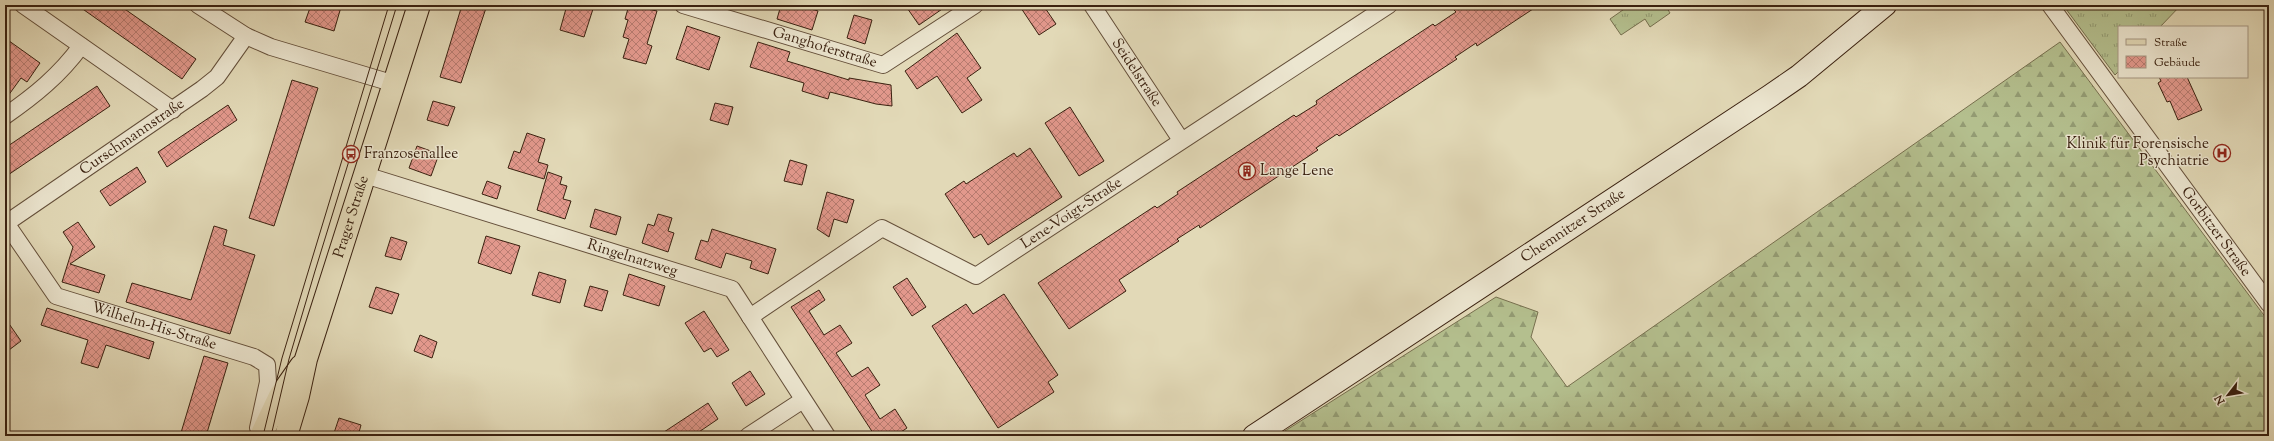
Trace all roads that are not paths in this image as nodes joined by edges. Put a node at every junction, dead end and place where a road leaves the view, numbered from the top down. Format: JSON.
{"nodes":[{"id":1,"x":23,"y":5,"type":"edge"},
{"id":2,"x":198,"y":5,"type":"edge"},
{"id":3,"x":419,"y":5,"type":"edge"},
{"id":4,"x":684,"y":5,"type":"edge"},
{"id":5,"x":975,"y":5,"type":"edge"},
{"id":6,"x":1092,"y":5,"type":"edge"},
{"id":7,"x":1388,"y":5,"type":"edge"},
{"id":8,"x":1885,"y":5,"type":"edge"},
{"id":9,"x":2050,"y":5,"type":"edge"},
{"id":10,"x":246,"y":36,"type":"junction"},
{"id":11,"x":80,"y":46,"type":"junction"},
{"id":12,"x":395,"y":84,"type":"junction"},
{"id":13,"x":173,"y":110,"type":"junction"},
{"id":14,"x":5,"y":116,"type":"edge"},
{"id":15,"x":1181,"y":140,"type":"junction"},
{"id":16,"x":365,"y":175,"type":"junction"},
{"id":17,"x":6,"y":224,"type":"edge"},
{"id":18,"x":2269,"y":304,"type":"edge"},
{"id":19,"x":750,"y":317,"type":"junction"},
{"id":20,"x":306,"y":359,"type":"junction"},
{"id":21,"x":803,"y":400,"type":"junction"},
{"id":22,"x":258,"y":436,"type":"edge"},
{"id":23,"x":261,"y":436,"type":"edge"},
{"id":24,"x":286,"y":436,"type":"edge"},
{"id":25,"x":748,"y":436,"type":"edge"},
{"id":26,"x":827,"y":436,"type":"edge"},
{"id":27,"x":1254,"y":436,"type":"edge"}],
"edges":[{"from":1,"to":11,"type":"street"},
{"from":2,"to":10,"type":"street"},
{"from":3,"to":12,"type":"main road","name":"Prager Straße"},
{"from":4,"to":5,"type":"street","name":"Ganghoferstraße"},
{"from":6,"to":15,"type":"street","name":"Seidelstraße"},
{"from":7,"to":15,"type":"street","name":"Lene-Voigt-Straße"},
{"from":8,"to":27,"type":"main road","name":"Chemnitzer Straße"},
{"from":9,"to":18,"type":"street","name":"Gorbitzer Straße"},
{"from":10,"to":12,"type":"street"},
{"from":10,"to":13,"type":"street","name":"Curschmannstraße"},
{"from":11,"to":13,"type":"street"},
{"from":11,"to":14,"type":"street"},
{"from":12,"to":16,"type":"main road","name":"Prager Straße"},
{"from":13,"to":17,"type":"street","name":"Curschmannstraße"},
{"from":15,"to":19,"type":"street","name":"Lene-Voigt-Straße"},
{"from":16,"to":19,"type":"street","name":"Ringelnatzweg"},
{"from":16,"to":20,"type":"main road","name":"Prager Straße"},
{"from":17,"to":22,"type":"street","name":"Wilhelm-His-Straße"},
{"from":19,"to":21,"type":"street","name":"Ringelnatzweg"},
{"from":20,"to":23,"type":"main road","name":"Prager Straße"},
{"from":20,"to":24,"type":"main road","name":"Prager Straße"},
{"from":21,"to":25,"type":"street"},
{"from":21,"to":26,"type":"street","name":"Ringelnatzweg"}]}
